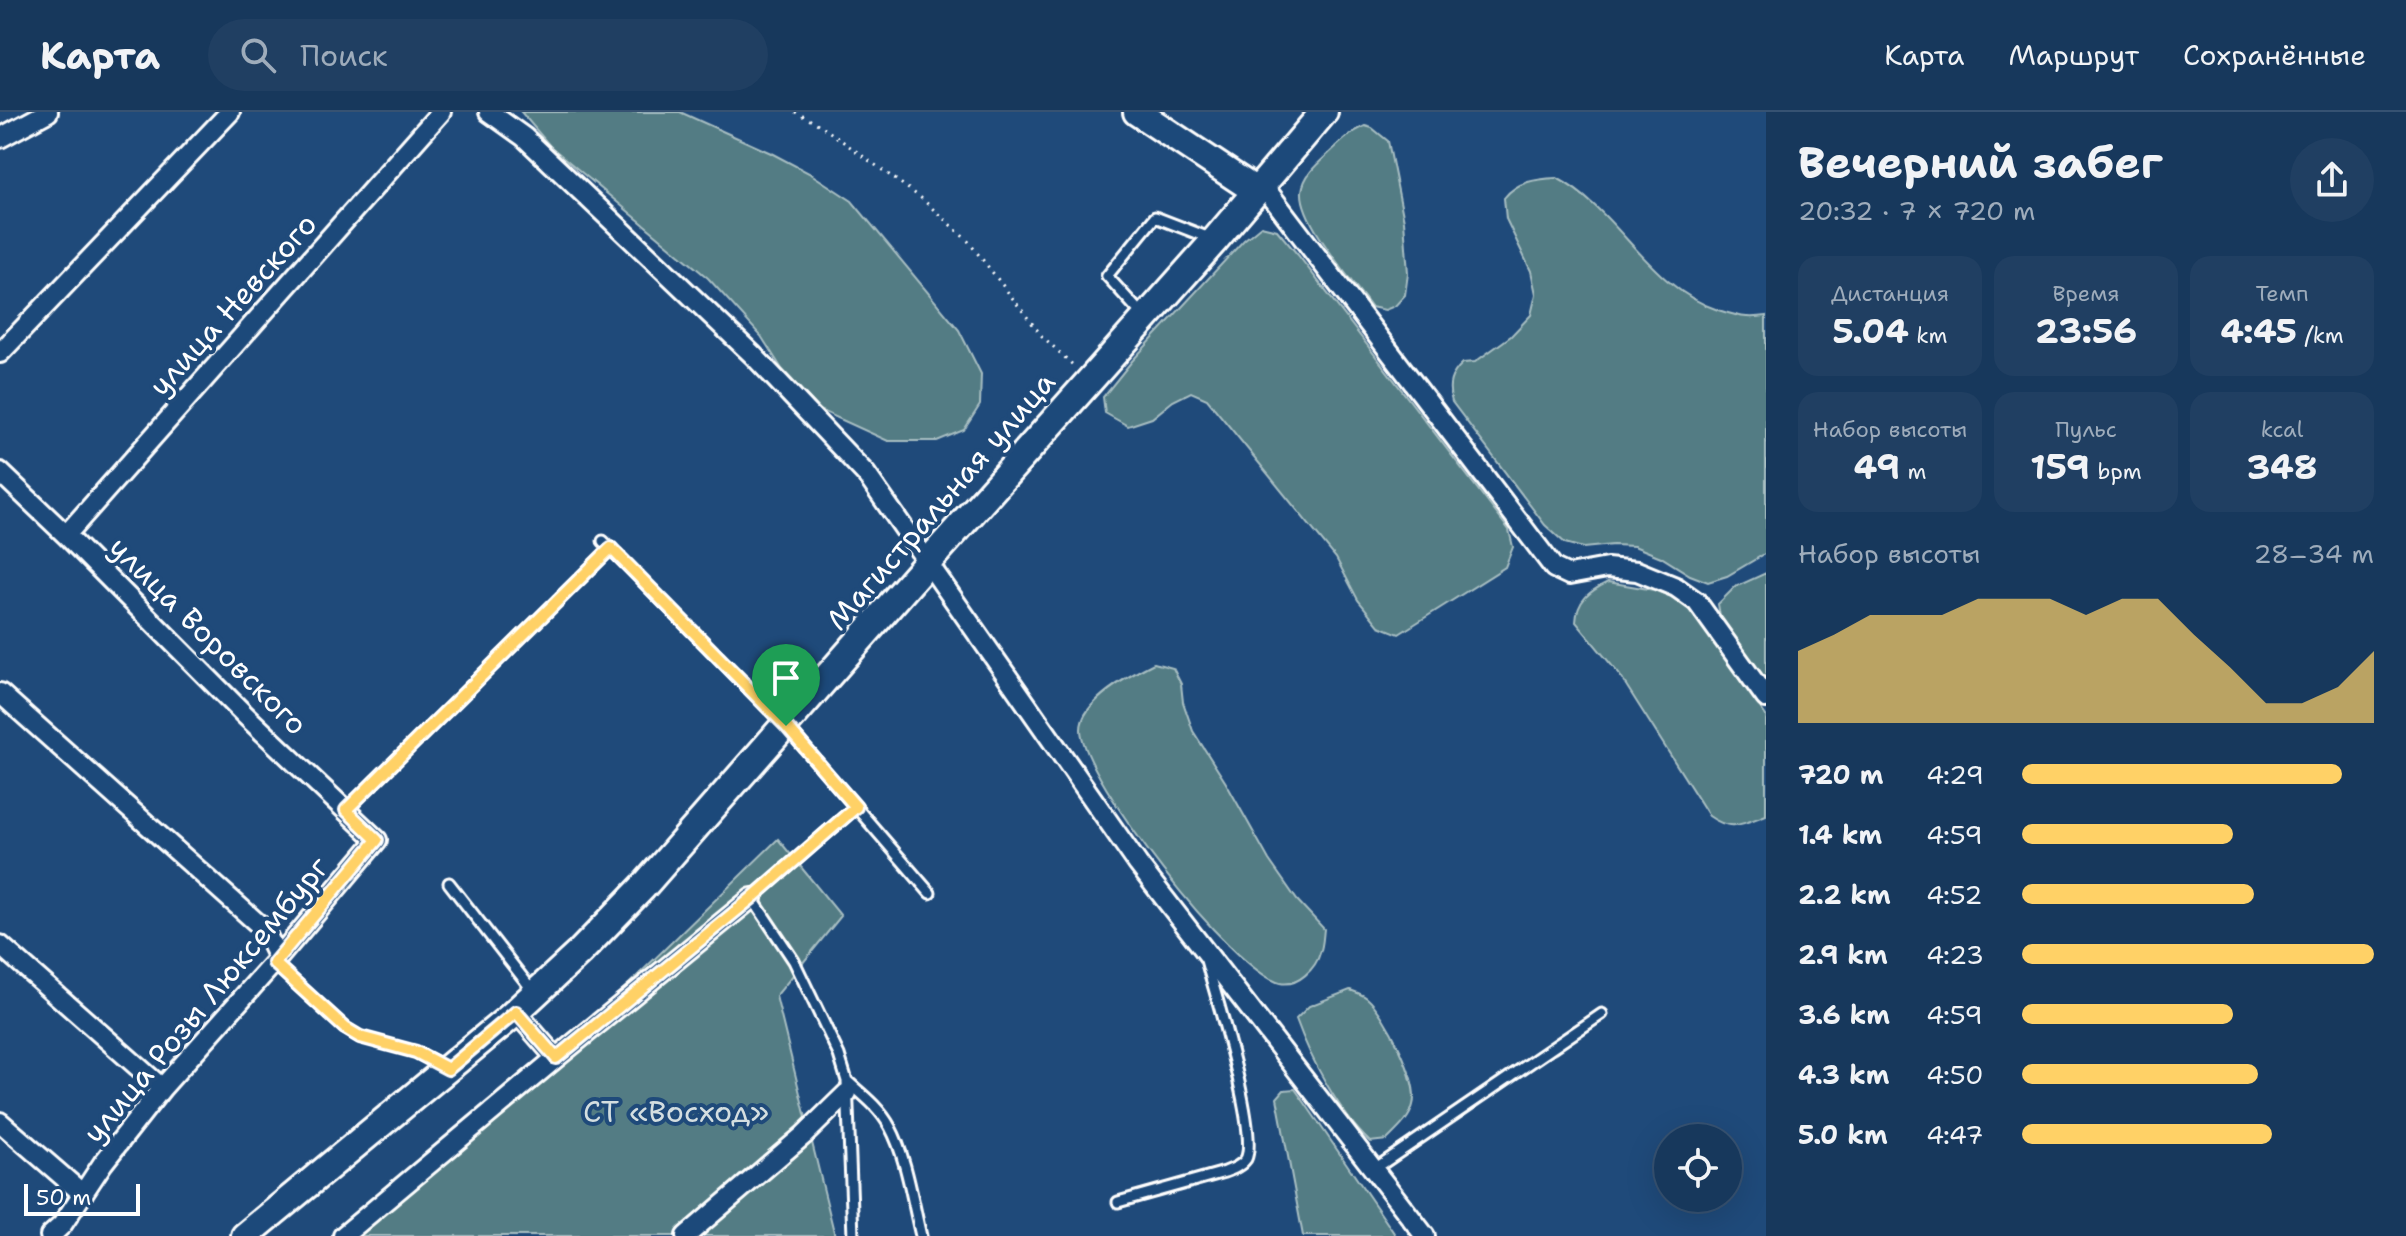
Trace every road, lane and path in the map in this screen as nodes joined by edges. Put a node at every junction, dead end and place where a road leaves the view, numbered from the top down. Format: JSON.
{"nodes":[{"id":1,"x":48,"y":112,"type":"edge"},
{"id":2,"x":230,"y":112,"type":"edge"},
{"id":3,"x":441,"y":112,"type":"edge"},
{"id":4,"x":489,"y":112,"type":"edge"},
{"id":5,"x":795,"y":112,"type":"edge"},
{"id":6,"x":1137,"y":112,"type":"edge"},
{"id":7,"x":1324,"y":112,"type":"edge"},
{"id":8,"x":0,"y":138,"type":"edge"},
{"id":9,"x":1259,"y":187,"type":"junction"},
{"id":10,"x":1215,"y":240,"type":"junction"},
{"id":11,"x":1145,"y":318,"type":"junction"},
{"id":12,"x":0,"y":353,"type":"edge"},
{"id":13,"x":1090,"y":380,"type":"junction"},
{"id":14,"x":0,"y":472,"type":"edge"},
{"id":15,"x":66,"y":535,"type":"junction"},
{"id":16,"x":928,"y":562,"type":"junction"},
{"id":17,"x":0,"y":693,"type":"edge"},
{"id":18,"x":1766,"y":698,"type":"edge"},
{"id":19,"x":786,"y":726,"type":"junction"},
{"id":20,"x":856,"y":807,"type":"junction"},
{"id":21,"x":346,"y":810,"type":"junction"},
{"id":22,"x":377,"y":840,"type":"joint"},
{"id":23,"x":449,"y":883,"type":"dead end"},
{"id":24,"x":930,"y":893,"type":"dead end"},
{"id":25,"x":752,"y":898,"type":"junction"},
{"id":26,"x":0,"y":945,"type":"edge"},
{"id":27,"x":1201,"y":945,"type":"junction"},
{"id":28,"x":276,"y":960,"type":"junction"},
{"id":29,"x":535,"y":993,"type":"junction"},
{"id":30,"x":516,"y":1012,"type":"junction"},
{"id":31,"x":1602,"y":1014,"type":"dead end"},
{"id":32,"x":556,"y":1058,"type":"junction"},
{"id":33,"x":448,"y":1069,"type":"junction"},
{"id":34,"x":847,"y":1087,"type":"junction"},
{"id":35,"x":162,"y":1088,"type":"junction"},
{"id":36,"x":0,"y":1122,"type":"edge"},
{"id":37,"x":1373,"y":1170,"type":"junction"},
{"id":38,"x":83,"y":1194,"type":"junction"},
{"id":39,"x":1118,"y":1202,"type":"dead end"},
{"id":40,"x":50,"y":1236,"type":"edge"},
{"id":41,"x":245,"y":1236,"type":"edge"},
{"id":42,"x":343,"y":1236,"type":"edge"},
{"id":43,"x":686,"y":1236,"type":"edge"},
{"id":44,"x":853,"y":1236,"type":"edge"},
{"id":45,"x":921,"y":1236,"type":"edge"},
{"id":46,"x":1425,"y":1236,"type":"edge"}],
"edges":[{"from":1,"to":8,"type":"street"},
{"from":2,"to":12,"type":"street"},
{"from":3,"to":15,"type":"street","name":"улица Невского"},
{"from":4,"to":16,"type":"street"},
{"from":5,"to":13,"type":"path"},
{"from":6,"to":9,"type":"main road"},
{"from":7,"to":9,"type":"main road","name":"Магистральная улица"},
{"from":9,"to":10,"type":"main road","name":"Магистральная улица"},
{"from":9,"to":18,"type":"street"},
{"from":10,"to":11,"type":"main road","name":"Магистральная улица"},
{"from":10,"to":11,"type":"lane"},
{"from":11,"to":13,"type":"main road","name":"Магистральная улица"},
{"from":13,"to":16,"type":"main road","name":"Магистральная улица"},
{"from":14,"to":15,"type":"street","name":"улица Воровского"},
{"from":15,"to":21,"type":"street","name":"улица Воровского"},
{"from":16,"to":19,"type":"main road","name":"Магистральная улица"},
{"from":16,"to":27,"type":"street"},
{"from":17,"to":28,"type":"street"},
{"from":19,"to":20,"type":"lane"},
{"from":19,"to":21,"type":"lane"},
{"from":19,"to":29,"type":"main road","name":"Магистральная улица"},
{"from":20,"to":24,"type":"lane"},
{"from":20,"to":25,"type":"lane"},
{"from":21,"to":22,"type":"street","name":"улица Воровского"},
{"from":22,"to":28,"type":"street","name":"улица Розы Люксембург"},
{"from":23,"to":29,"type":"lane"},
{"from":25,"to":32,"type":"street"},
{"from":25,"to":34,"type":"lane"},
{"from":26,"to":35,"type":"street"},
{"from":27,"to":37,"type":"street"},
{"from":27,"to":39,"type":"lane"},
{"from":28,"to":33,"type":"lane"},
{"from":28,"to":35,"type":"street","name":"улица Розы Люксембург"},
{"from":29,"to":30,"type":"main road","name":"Магистральная улица"},
{"from":30,"to":32,"type":"street"},
{"from":30,"to":33,"type":"main road","name":"Магистральная улица"},
{"from":31,"to":37,"type":"lane"},
{"from":32,"to":42,"type":"street"},
{"from":33,"to":41,"type":"main road","name":"Магистральная улица"},
{"from":34,"to":43,"type":"street"},
{"from":34,"to":44,"type":"lane"},
{"from":34,"to":45,"type":"lane"},
{"from":35,"to":38,"type":"street","name":"улица Розы Люксембург"},
{"from":36,"to":38,"type":"street"},
{"from":37,"to":46,"type":"street"},
{"from":38,"to":40,"type":"street","name":"улица Розы Люксембург"}]}
